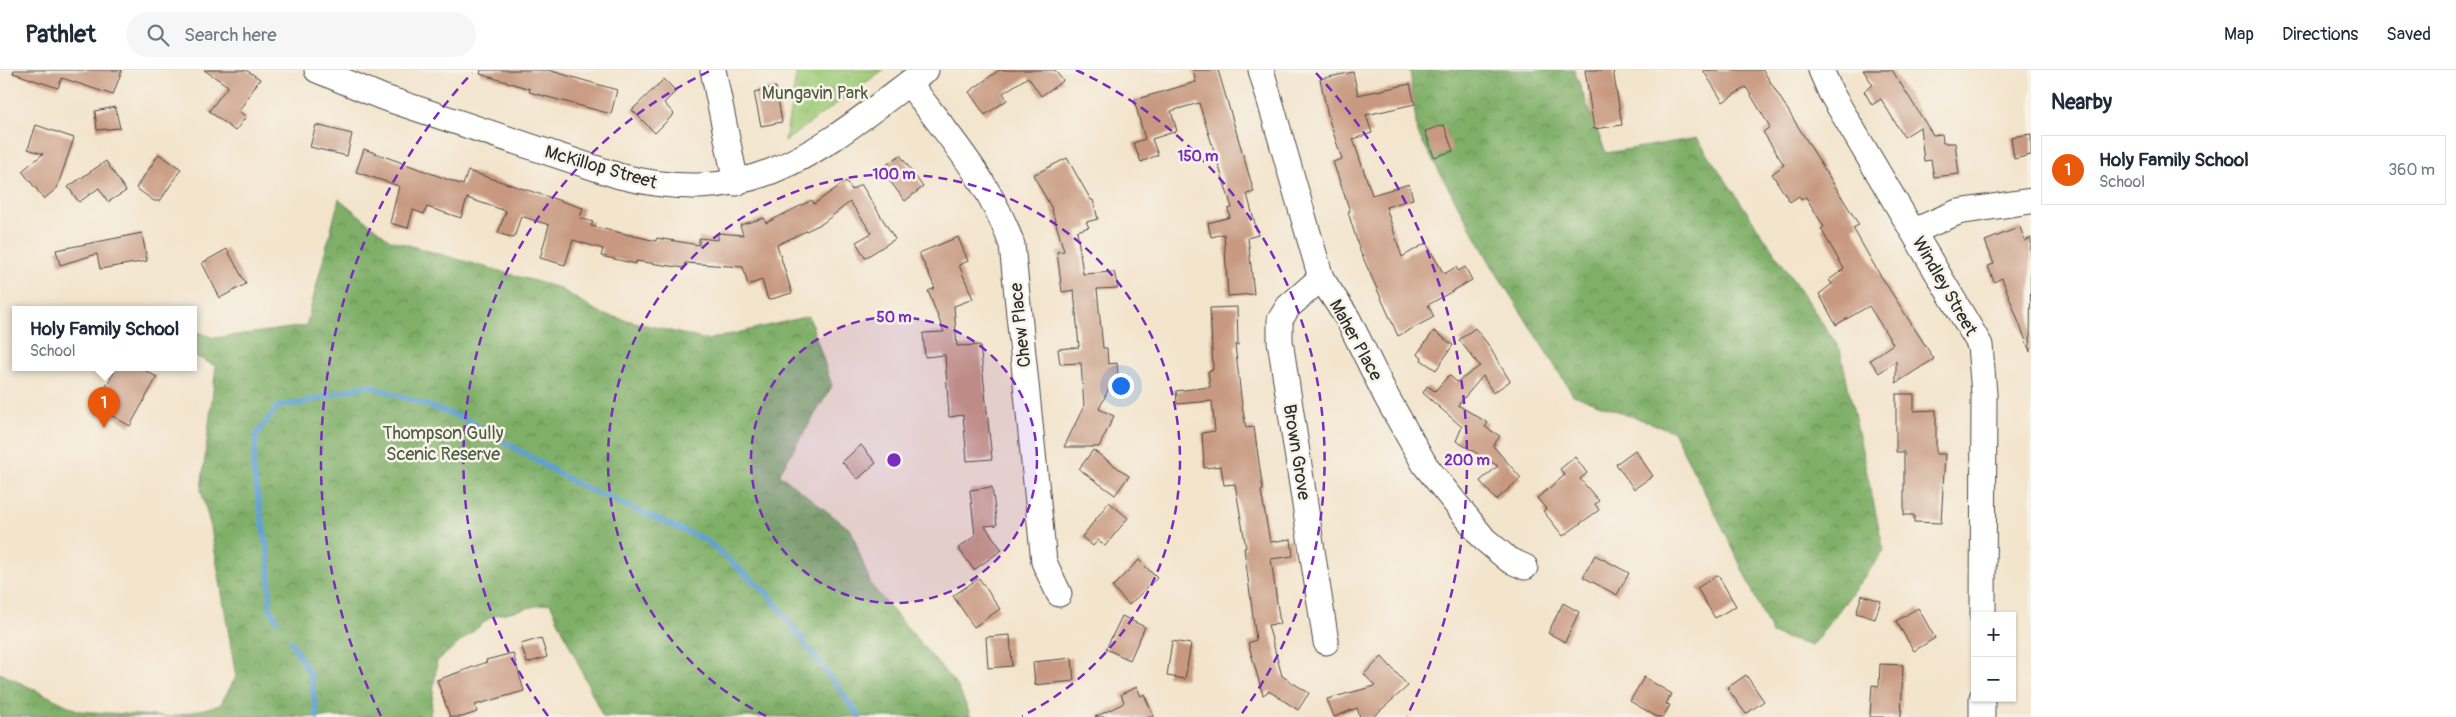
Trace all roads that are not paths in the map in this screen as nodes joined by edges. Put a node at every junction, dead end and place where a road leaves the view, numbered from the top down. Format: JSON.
{"nodes":[{"id":1,"x":317,"y":70,"type":"edge"},
{"id":2,"x":713,"y":70,"type":"edge"},
{"id":3,"x":1261,"y":70,"type":"edge"},
{"id":4,"x":1821,"y":70,"type":"edge"},
{"id":5,"x":918,"y":76,"type":"edge"},
{"id":6,"x":736,"y":183,"type":"junction"},
{"id":7,"x":2031,"y":201,"type":"edge"},
{"id":8,"x":1914,"y":231,"type":"junction"},
{"id":9,"x":1320,"y":278,"type":"junction"},
{"id":10,"x":1525,"y":567,"type":"dead end"},
{"id":11,"x":1059,"y":594,"type":"dead end"},
{"id":12,"x":1983,"y":612,"type":"edge"},
{"id":13,"x":1326,"y":642,"type":"dead end"},
{"id":14,"x":1982,"y":702,"type":"edge"},
{"id":15,"x":1982,"y":717,"type":"edge"}],
"edges":[{"from":1,"to":6,"type":"street","name":"McKillop Street"},
{"from":2,"to":6,"type":"street"},
{"from":3,"to":9,"type":"street","name":"Maher Place"},
{"from":4,"to":8,"type":"street","name":"Windley Street"},
{"from":5,"to":6,"type":"street","name":"McKillop Street"},
{"from":5,"to":11,"type":"street","name":"Chew Place"},
{"from":7,"to":8,"type":"street"},
{"from":8,"to":12,"type":"street","name":"Windley Street"},
{"from":9,"to":10,"type":"street","name":"Maher Place"},
{"from":9,"to":13,"type":"street","name":"Brown Grove"},
{"from":14,"to":15,"type":"street"}]}
